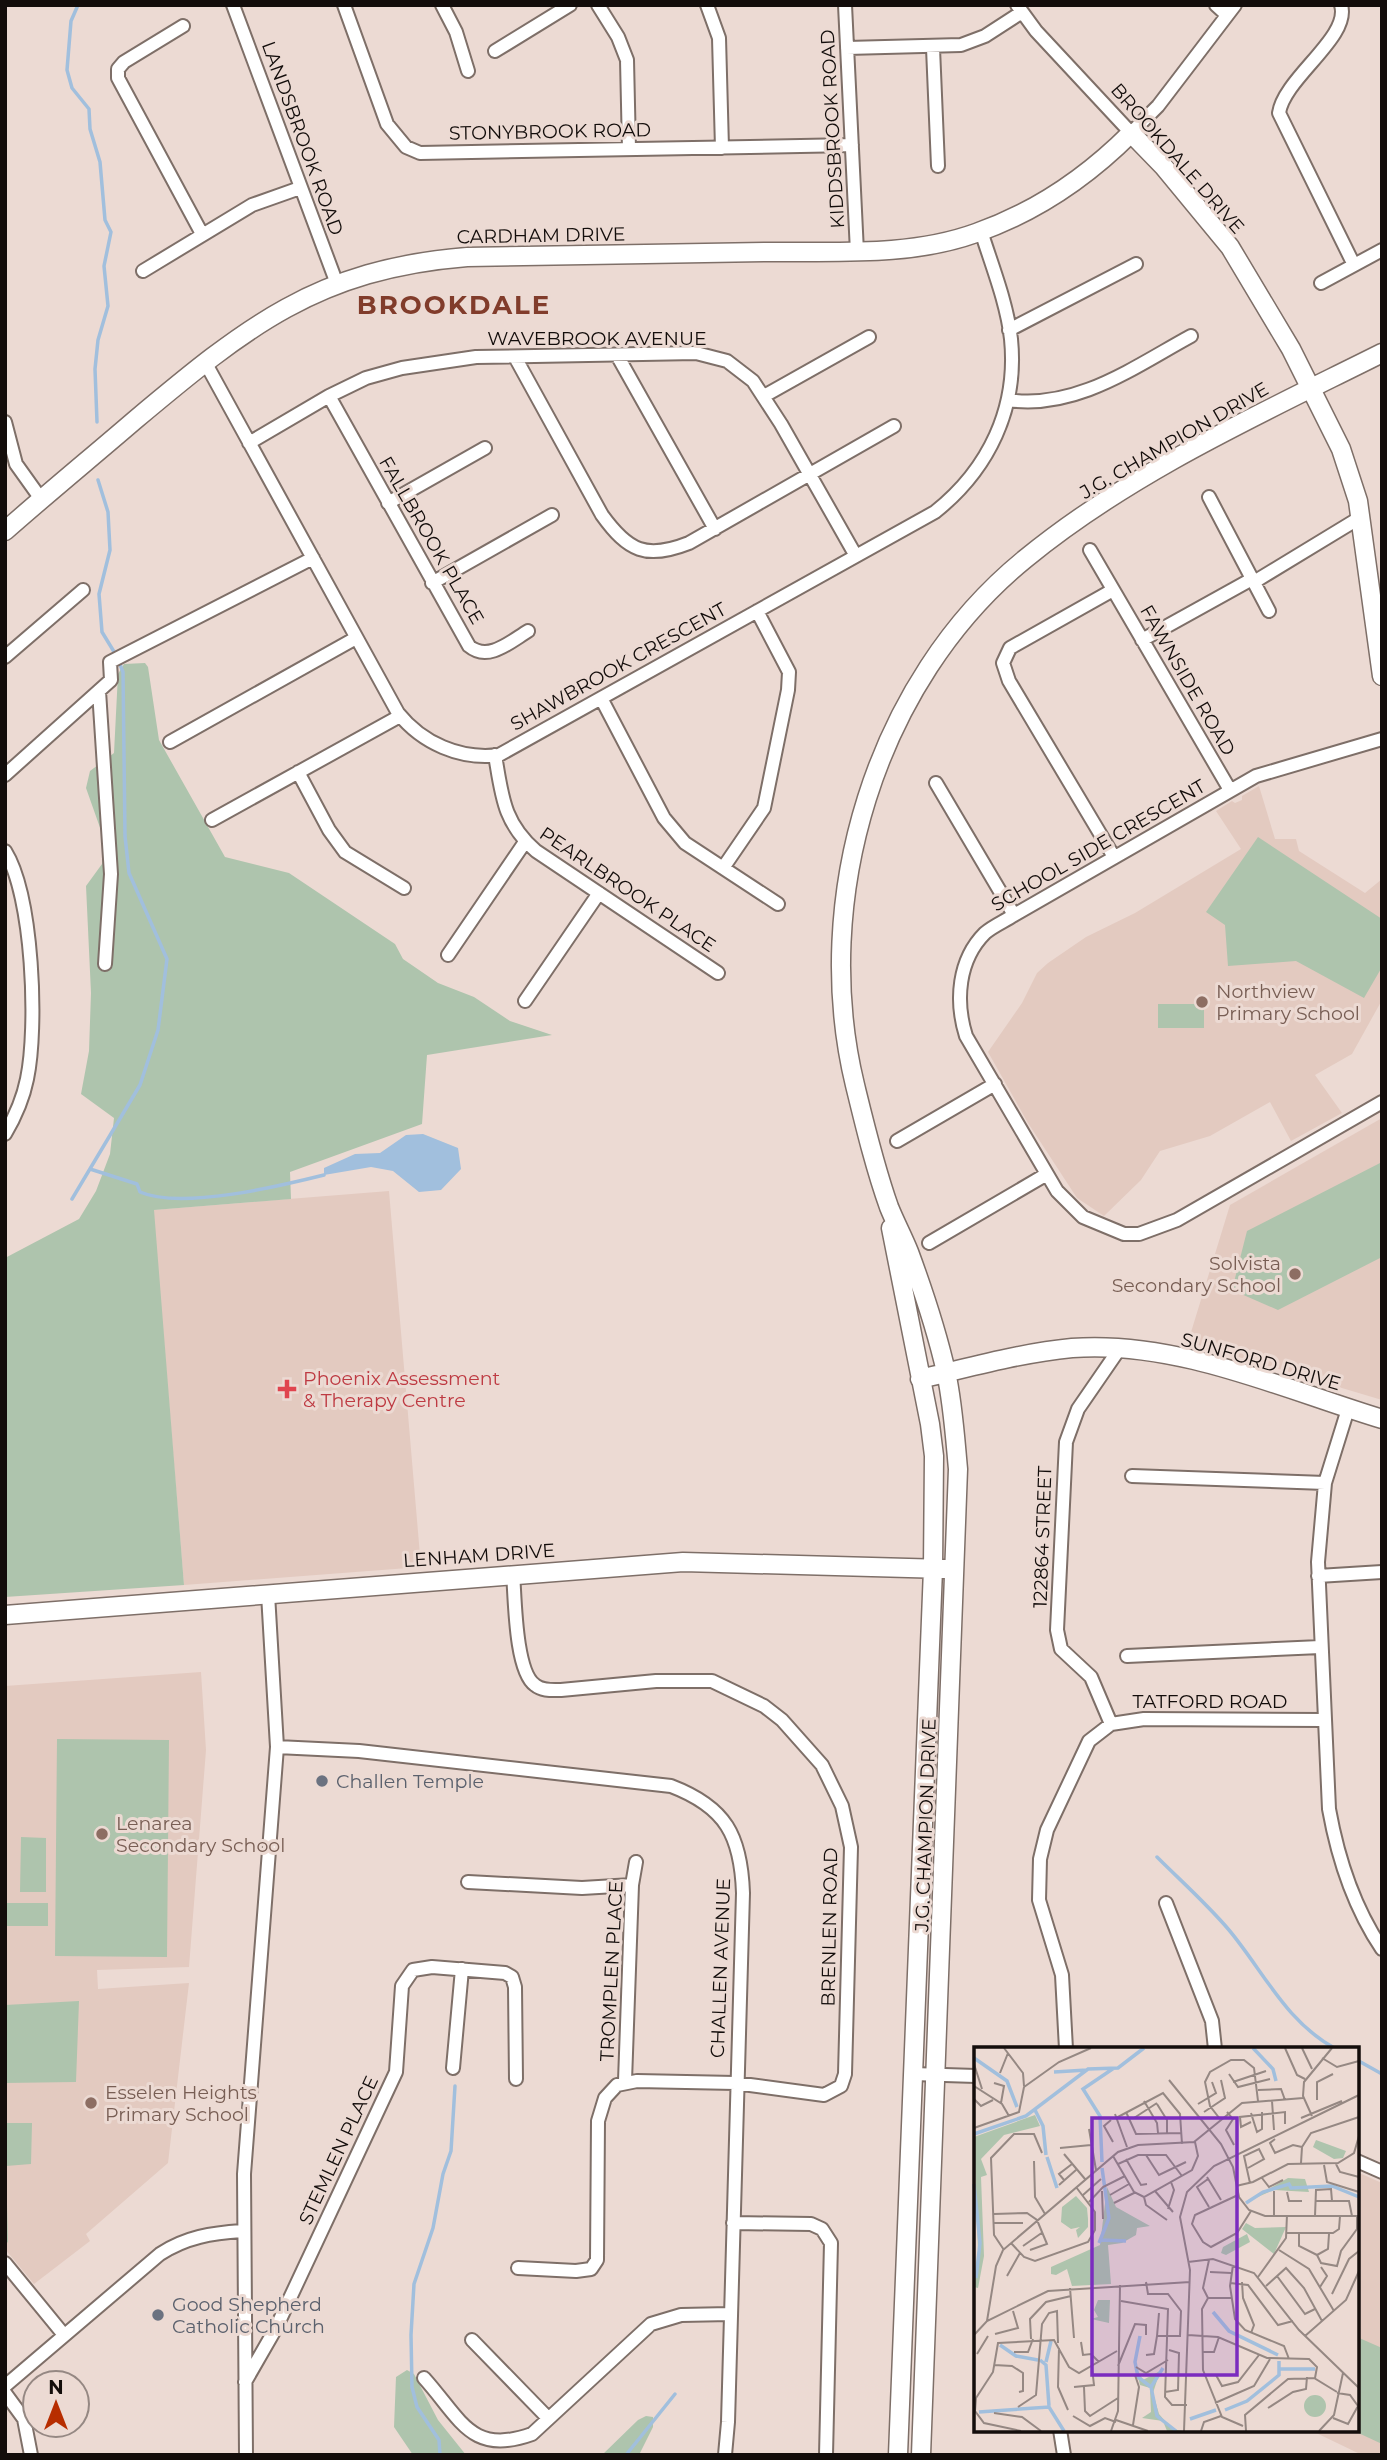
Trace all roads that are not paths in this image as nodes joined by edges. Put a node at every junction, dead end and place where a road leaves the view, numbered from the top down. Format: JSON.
{"nodes":[{"id":1,"x":233,"y":5,"type":"edge"},
{"id":2,"x":344,"y":5,"type":"edge"},
{"id":3,"x":442,"y":5,"type":"edge"},
{"id":4,"x":570,"y":5,"type":"edge"},
{"id":5,"x":598,"y":5,"type":"edge"},
{"id":6,"x":707,"y":5,"type":"edge"},
{"id":7,"x":845,"y":5,"type":"edge"},
{"id":8,"x":1216,"y":5,"type":"edge"},
{"id":9,"x":1342,"y":5,"type":"edge"},
{"id":10,"x":1019,"y":9,"type":"edge"},
{"id":11,"x":1231,"y":10,"type":"edge"},
{"id":12,"x":183,"y":26,"type":"dead end"},
{"id":13,"x":848,"y":48,"type":"junction"},
{"id":14,"x":933,"y":48,"type":"junction"},
{"id":15,"x":495,"y":51,"type":"dead end"},
{"id":16,"x":467,"y":71,"type":"dead end"},
{"id":17,"x":1131,"y":133,"type":"junction"},
{"id":18,"x":852,"y":145,"type":"junction"},
{"id":19,"x":722,"y":148,"type":"junction"},
{"id":20,"x":629,"y":149,"type":"junction"},
{"id":21,"x":938,"y":166,"type":"dead end"},
{"id":22,"x":300,"y":187,"type":"junction"},
{"id":23,"x":981,"y":231,"type":"junction"},
{"id":24,"x":202,"y":234,"type":"junction"},
{"id":25,"x":1382,"y":250,"type":"edge"},
{"id":26,"x":857,"y":252,"type":"junction"},
{"id":27,"x":1136,"y":264,"type":"dead end"},
{"id":28,"x":1354,"y":265,"type":"junction"},
{"id":29,"x":143,"y":271,"type":"dead end"},
{"id":30,"x":1321,"y":283,"type":"dead end"},
{"id":31,"x":337,"y":284,"type":"junction"},
{"id":32,"x":1009,"y":330,"type":"junction"},
{"id":33,"x":1191,"y":336,"type":"dead end"},
{"id":34,"x":869,"y":337,"type":"dead end"},
{"id":35,"x":1382,"y":353,"type":"edge"},
{"id":36,"x":617,"y":355,"type":"junction"},
{"id":37,"x":515,"y":357,"type":"junction"},
{"id":38,"x":205,"y":362,"type":"junction"},
{"id":39,"x":1310,"y":388,"type":"junction"},
{"id":40,"x":329,"y":396,"type":"junction"},
{"id":41,"x":764,"y":396,"type":"junction"},
{"id":42,"x":1008,"y":400,"type":"junction"},
{"id":43,"x":5,"y":422,"type":"edge"},
{"id":44,"x":894,"y":426,"type":"dead end"},
{"id":45,"x":249,"y":443,"type":"junction"},
{"id":46,"x":485,"y":448,"type":"dead end"},
{"id":47,"x":810,"y":475,"type":"junction"},
{"id":48,"x":1209,"y":497,"type":"dead end"},
{"id":49,"x":41,"y":499,"type":"junction"},
{"id":50,"x":388,"y":503,"type":"junction"},
{"id":51,"x":552,"y":515,"type":"dead end"},
{"id":52,"x":1361,"y":517,"type":"junction"},
{"id":53,"x":715,"y":529,"type":"junction"},
{"id":54,"x":5,"y":531,"type":"edge"},
{"id":55,"x":1090,"y":550,"type":"dead end"},
{"id":56,"x":856,"y":556,"type":"junction"},
{"id":57,"x":313,"y":558,"type":"junction"},
{"id":58,"x":1253,"y":581,"type":"junction"},
{"id":59,"x":432,"y":583,"type":"junction"},
{"id":60,"x":83,"y":590,"type":"dead end"},
{"id":61,"x":1113,"y":590,"type":"junction"},
{"id":62,"x":757,"y":611,"type":"junction"},
{"id":63,"x":1269,"y":611,"type":"dead end"},
{"id":64,"x":528,"y":631,"type":"dead end"},
{"id":65,"x":356,"y":638,"type":"junction"},
{"id":66,"x":1142,"y":640,"type":"junction"},
{"id":67,"x":1380,"y":648,"type":"edge"},
{"id":68,"x":5,"y":657,"type":"edge"},
{"id":69,"x":1382,"y":676,"type":"edge"},
{"id":70,"x":99,"y":691,"type":"junction"},
{"id":71,"x":601,"y":698,"type":"junction"},
{"id":72,"x":400,"y":716,"type":"junction"},
{"id":73,"x":1382,"y":739,"type":"edge"},
{"id":74,"x":170,"y":742,"type":"dead end"},
{"id":75,"x":495,"y":755,"type":"junction"},
{"id":76,"x":298,"y":772,"type":"junction"},
{"id":77,"x":5,"y":775,"type":"edge"},
{"id":78,"x":936,"y":783,"type":"dead end"},
{"id":79,"x":1230,"y":790,"type":"junction"},
{"id":80,"x":212,"y":820,"type":"dead end"},
{"id":81,"x":525,"y":842,"type":"junction"},
{"id":82,"x":5,"y":851,"type":"edge"},
{"id":83,"x":1114,"y":857,"type":"junction"},
{"id":84,"x":723,"y":868,"type":"junction"},
{"id":85,"x":404,"y":888,"type":"dead end"},
{"id":86,"x":599,"y":893,"type":"junction"},
{"id":87,"x":778,"y":904,"type":"dead end"},
{"id":88,"x":1014,"y":915,"type":"junction"},
{"id":89,"x":448,"y":955,"type":"dead end"},
{"id":90,"x":105,"y":964,"type":"dead end"},
{"id":91,"x":718,"y":973,"type":"dead end"},
{"id":92,"x":526,"y":1001,"type":"dead end"},
{"id":93,"x":995,"y":1084,"type":"junction"},
{"id":94,"x":1382,"y":1101,"type":"edge"},
{"id":95,"x":5,"y":1135,"type":"edge"},
{"id":96,"x":897,"y":1141,"type":"dead end"},
{"id":97,"x":1047,"y":1174,"type":"junction"},
{"id":98,"x":889,"y":1207,"type":"junction"},
{"id":99,"x":929,"y":1244,"type":"dead end"},
{"id":100,"x":1120,"y":1348,"type":"junction"},
{"id":101,"x":946,"y":1373,"type":"junction"},
{"id":102,"x":920,"y":1379,"type":"junction"},
{"id":103,"x":1348,"y":1409,"type":"junction"},
{"id":104,"x":1382,"y":1419,"type":"edge"},
{"id":105,"x":1132,"y":1476,"type":"dead end"},
{"id":106,"x":1325,"y":1483,"type":"junction"},
{"id":107,"x":933,"y":1569,"type":"junction"},
{"id":108,"x":956,"y":1569,"type":"junction"},
{"id":109,"x":1382,"y":1572,"type":"edge"},
{"id":110,"x":513,"y":1573,"type":"junction"},
{"id":111,"x":1318,"y":1576,"type":"junction"},
{"id":112,"x":268,"y":1594,"type":"junction"},
{"id":113,"x":5,"y":1615,"type":"edge"},
{"id":114,"x":1320,"y":1647,"type":"junction"},
{"id":115,"x":1127,"y":1656,"type":"dead end"},
{"id":116,"x":1324,"y":1720,"type":"junction"},
{"id":117,"x":1111,"y":1724,"type":"junction"},
{"id":118,"x":277,"y":1747,"type":"junction"},
{"id":119,"x":636,"y":1862,"type":"dead end"},
{"id":120,"x":468,"y":1882,"type":"dead end"},
{"id":121,"x":632,"y":1885,"type":"junction"},
{"id":122,"x":1166,"y":1903,"type":"dead end"},
{"id":123,"x":1382,"y":1949,"type":"edge"},
{"id":124,"x":462,"y":1969,"type":"junction"},
{"id":125,"x":1066,"y":2047,"type":"edge"},
{"id":126,"x":1215,"y":2047,"type":"edge"},
{"id":127,"x":453,"y":2068,"type":"dead end"},
{"id":128,"x":914,"y":2074,"type":"junction"},
{"id":129,"x":936,"y":2075,"type":"junction"},
{"id":130,"x":974,"y":2076,"type":"edge"},
{"id":131,"x":516,"y":2079,"type":"dead end"},
{"id":132,"x":625,"y":2081,"type":"junction"},
{"id":133,"x":735,"y":2083,"type":"junction"},
{"id":134,"x":1359,"y":2162,"type":"edge"},
{"id":135,"x":1382,"y":2172,"type":"edge"},
{"id":136,"x":733,"y":2224,"type":"junction"},
{"id":137,"x":242,"y":2231,"type":"junction"},
{"id":138,"x":5,"y":2263,"type":"edge"},
{"id":139,"x":518,"y":2267,"type":"dead end"},
{"id":140,"x":730,"y":2314,"type":"junction"},
{"id":141,"x":64,"y":2335,"type":"junction"},
{"id":142,"x":472,"y":2340,"type":"dead end"},
{"id":143,"x":424,"y":2378,"type":"dead end"},
{"id":144,"x":245,"y":2382,"type":"junction"},
{"id":145,"x":5,"y":2386,"type":"edge"},
{"id":146,"x":5,"y":2393,"type":"edge"},
{"id":147,"x":548,"y":2418,"type":"junction"},
{"id":148,"x":1060,"y":2432,"type":"edge"},
{"id":149,"x":31,"y":2455,"type":"edge"},
{"id":150,"x":246,"y":2455,"type":"edge"},
{"id":151,"x":725,"y":2455,"type":"edge"},
{"id":152,"x":826,"y":2455,"type":"edge"},
{"id":153,"x":898,"y":2455,"type":"edge"},
{"id":154,"x":921,"y":2455,"type":"edge"},
{"id":155,"x":1064,"y":2455,"type":"edge"}],
"edges":[{"from":1,"to":22,"type":"street","name":"LANDSBROOK ROAD"},
{"from":2,"to":20,"type":"street","name":"STONYBROOK ROAD"},
{"from":3,"to":16,"type":"street"},
{"from":4,"to":15,"type":"street"},
{"from":5,"to":20,"type":"street"},
{"from":6,"to":19,"type":"street"},
{"from":7,"to":13,"type":"street","name":"KIDDSBROOK ROAD"},
{"from":8,"to":11,"type":"street"},
{"from":9,"to":28,"type":"street"},
{"from":10,"to":14,"type":"street"},
{"from":10,"to":17,"type":"street","name":"BROOKDALE DRIVE"},
{"from":11,"to":17,"type":"street"},
{"from":12,"to":24,"type":"street"},
{"from":13,"to":14,"type":"street"},
{"from":13,"to":18,"type":"street","name":"KIDDSBROOK ROAD"},
{"from":14,"to":21,"type":"street"},
{"from":17,"to":23,"type":"main road","name":"CARDHAM DRIVE"},
{"from":17,"to":39,"type":"main road","name":"BROOKDALE DRIVE"},
{"from":18,"to":19,"type":"street","name":"STONYBROOK ROAD"},
{"from":18,"to":26,"type":"street","name":"KIDDSBROOK ROAD"},
{"from":19,"to":20,"type":"street","name":"STONYBROOK ROAD"},
{"from":22,"to":24,"type":"street"},
{"from":22,"to":31,"type":"street","name":"LANDSBROOK ROAD"},
{"from":23,"to":26,"type":"main road","name":"CARDHAM DRIVE"},
{"from":23,"to":32,"type":"street","name":"SHAWBROOK CRESCENT"},
{"from":24,"to":29,"type":"street"},
{"from":25,"to":28,"type":"street"},
{"from":26,"to":31,"type":"main road","name":"CARDHAM DRIVE"},
{"from":27,"to":32,"type":"street"},
{"from":28,"to":30,"type":"street"},
{"from":31,"to":38,"type":"main road","name":"CARDHAM DRIVE"},
{"from":32,"to":42,"type":"street","name":"SHAWBROOK CRESCENT"},
{"from":33,"to":42,"type":"street"},
{"from":34,"to":41,"type":"street"},
{"from":35,"to":39,"type":"main road","name":"J.G. CHAMPION DRIVE"},
{"from":36,"to":37,"type":"street","name":"WAVEBROOK AVENUE"},
{"from":36,"to":41,"type":"street","name":"WAVEBROOK AVENUE"},
{"from":36,"to":53,"type":"street"},
{"from":37,"to":40,"type":"street","name":"WAVEBROOK AVENUE"},
{"from":37,"to":53,"type":"street"},
{"from":38,"to":45,"type":"street"},
{"from":38,"to":49,"type":"main road","name":"CARDHAM DRIVE"},
{"from":39,"to":52,"type":"main road","name":"BROOKDALE DRIVE"},
{"from":39,"to":98,"type":"main road","name":"J.G. CHAMPION DRIVE"},
{"from":40,"to":45,"type":"street","name":"WAVEBROOK AVENUE"},
{"from":40,"to":50,"type":"street","name":"FALLBROOK PLACE"},
{"from":41,"to":47,"type":"street","name":"WAVEBROOK AVENUE"},
{"from":42,"to":56,"type":"street","name":"SHAWBROOK CRESCENT"},
{"from":43,"to":49,"type":"street"},
{"from":44,"to":47,"type":"street"},
{"from":45,"to":57,"type":"street"},
{"from":46,"to":50,"type":"street"},
{"from":47,"to":53,"type":"street"},
{"from":47,"to":56,"type":"street","name":"WAVEBROOK AVENUE"},
{"from":48,"to":58,"type":"street"},
{"from":49,"to":54,"type":"main road","name":"CARDHAM DRIVE"},
{"from":50,"to":59,"type":"street","name":"FALLBROOK PLACE"},
{"from":51,"to":59,"type":"street"},
{"from":52,"to":58,"type":"street"},
{"from":52,"to":67,"type":"main road","name":"BROOKDALE DRIVE"},
{"from":55,"to":61,"type":"street","name":"FAWNSIDE ROAD"},
{"from":56,"to":62,"type":"street","name":"SHAWBROOK CRESCENT"},
{"from":57,"to":65,"type":"street"},
{"from":57,"to":70,"type":"street"},
{"from":58,"to":63,"type":"street"},
{"from":58,"to":66,"type":"street"},
{"from":59,"to":64,"type":"street","name":"FALLBROOK PLACE"},
{"from":60,"to":68,"type":"street"},
{"from":61,"to":66,"type":"street","name":"FAWNSIDE ROAD"},
{"from":61,"to":83,"type":"street"},
{"from":62,"to":71,"type":"street","name":"SHAWBROOK CRESCENT"},
{"from":62,"to":84,"type":"street"},
{"from":65,"to":72,"type":"street"},
{"from":65,"to":74,"type":"street"},
{"from":66,"to":79,"type":"street","name":"FAWNSIDE ROAD"},
{"from":67,"to":69,"type":"main road","name":"BROOKDALE DRIVE"},
{"from":70,"to":77,"type":"street"},
{"from":70,"to":90,"type":"street"},
{"from":71,"to":75,"type":"street","name":"SHAWBROOK CRESCENT"},
{"from":71,"to":84,"type":"street"},
{"from":72,"to":75,"type":"street"},
{"from":72,"to":76,"type":"street"},
{"from":73,"to":79,"type":"street","name":"SCHOOL SIDE CRESCENT"},
{"from":75,"to":81,"type":"street","name":"PEARLBROOK PLACE"},
{"from":76,"to":80,"type":"street"},
{"from":76,"to":85,"type":"street"},
{"from":78,"to":88,"type":"street"},
{"from":79,"to":83,"type":"street","name":"SCHOOL SIDE CRESCENT"},
{"from":81,"to":86,"type":"street","name":"PEARLBROOK PLACE"},
{"from":81,"to":89,"type":"street"},
{"from":82,"to":95,"type":"street"},
{"from":83,"to":88,"type":"street","name":"SCHOOL SIDE CRESCENT"},
{"from":84,"to":87,"type":"street"},
{"from":86,"to":91,"type":"street","name":"PEARLBROOK PLACE"},
{"from":86,"to":92,"type":"street"},
{"from":88,"to":93,"type":"street","name":"SCHOOL SIDE CRESCENT"},
{"from":93,"to":96,"type":"street"},
{"from":93,"to":97,"type":"street","name":"SCHOOL SIDE CRESCENT"},
{"from":94,"to":97,"type":"street","name":"SCHOOL SIDE CRESCENT"},
{"from":97,"to":99,"type":"street"},
{"from":98,"to":101,"type":"main road","name":"J.G. CHAMPION DRIVE"},
{"from":98,"to":102,"type":"main road","name":"J.G. CHAMPION DRIVE"},
{"from":100,"to":101,"type":"main road","name":"SUNFORD DRIVE"},
{"from":100,"to":103,"type":"main road","name":"SUNFORD DRIVE"},
{"from":100,"to":117,"type":"street","name":"122864 STREET"},
{"from":101,"to":102,"type":"main road","name":"SUNFORD DRIVE"},
{"from":101,"to":108,"type":"main road","name":"J.G. CHAMPION DRIVE"},
{"from":102,"to":107,"type":"main road","name":"J.G. CHAMPION DRIVE"},
{"from":103,"to":104,"type":"main road","name":"SUNFORD DRIVE"},
{"from":103,"to":106,"type":"street"},
{"from":105,"to":106,"type":"street"},
{"from":106,"to":111,"type":"street"},
{"from":107,"to":108,"type":"main road","name":"LENHAM DRIVE"},
{"from":107,"to":110,"type":"main road","name":"LENHAM DRIVE"},
{"from":107,"to":128,"type":"main road","name":"J.G. CHAMPION DRIVE"},
{"from":108,"to":129,"type":"main road","name":"J.G. CHAMPION DRIVE"},
{"from":109,"to":111,"type":"street"},
{"from":110,"to":112,"type":"main road","name":"LENHAM DRIVE"},
{"from":110,"to":133,"type":"street","name":"BRENLEN ROAD"},
{"from":111,"to":114,"type":"street"},
{"from":112,"to":113,"type":"main road","name":"LENHAM DRIVE"},
{"from":112,"to":118,"type":"street"},
{"from":114,"to":115,"type":"street"},
{"from":114,"to":116,"type":"street"},
{"from":116,"to":117,"type":"street","name":"TATFORD ROAD"},
{"from":116,"to":123,"type":"street"},
{"from":117,"to":125,"type":"street","name":"TATFORD ROAD"},
{"from":118,"to":133,"type":"street","name":"CHALLEN AVENUE"},
{"from":118,"to":137,"type":"street"},
{"from":119,"to":121,"type":"street","name":"TROMPLEN PLACE"},
{"from":120,"to":121,"type":"street"},
{"from":121,"to":132,"type":"street","name":"TROMPLEN PLACE"},
{"from":122,"to":126,"type":"street"},
{"from":124,"to":127,"type":"street"},
{"from":124,"to":131,"type":"street","name":"STEMLEN PLACE"},
{"from":124,"to":144,"type":"street","name":"STEMLEN PLACE"},
{"from":128,"to":129,"type":"street"},
{"from":128,"to":153,"type":"main road","name":"J.G. CHAMPION DRIVE"},
{"from":129,"to":130,"type":"street"},
{"from":129,"to":154,"type":"main road","name":"J.G. CHAMPION DRIVE"},
{"from":132,"to":133,"type":"street","name":"TROMPLEN PLACE"},
{"from":132,"to":139,"type":"street","name":"TROMPLEN PLACE"},
{"from":133,"to":136,"type":"street","name":"CHALLEN AVENUE"},
{"from":134,"to":135,"type":"street"},
{"from":136,"to":140,"type":"street","name":"CHALLEN AVENUE"},
{"from":136,"to":152,"type":"street"},
{"from":137,"to":141,"type":"street"},
{"from":137,"to":144,"type":"street"},
{"from":138,"to":141,"type":"street"},
{"from":140,"to":147,"type":"street"},
{"from":140,"to":151,"type":"street","name":"CHALLEN AVENUE"},
{"from":141,"to":145,"type":"street"},
{"from":142,"to":147,"type":"street"},
{"from":143,"to":147,"type":"street"},
{"from":144,"to":150,"type":"street"},
{"from":146,"to":149,"type":"street"},
{"from":148,"to":155,"type":"street"}]}
